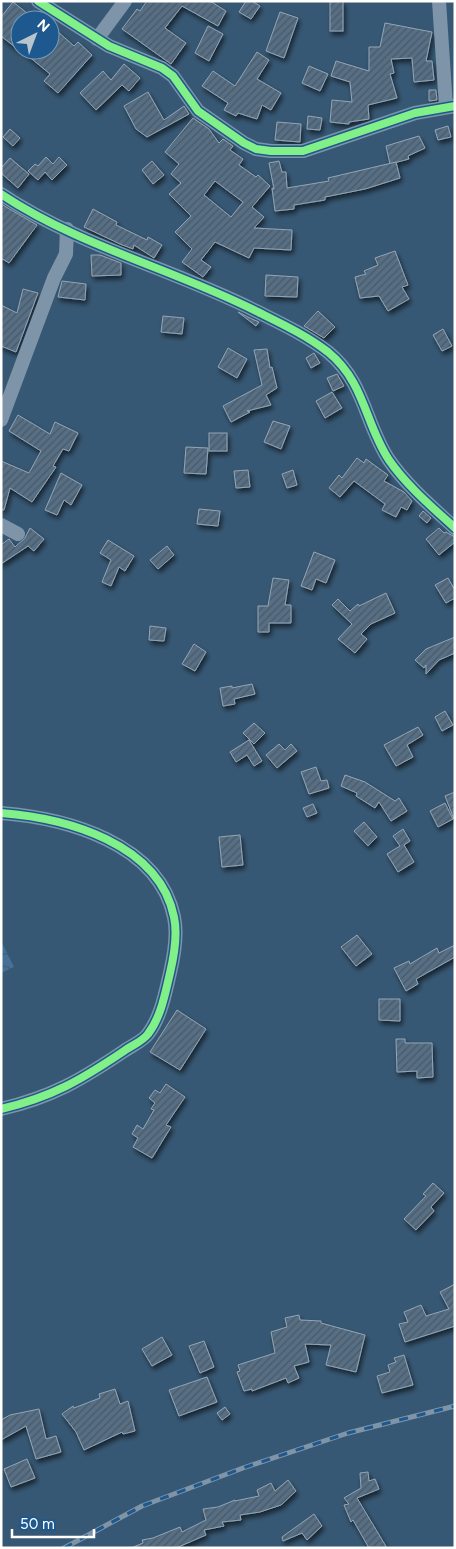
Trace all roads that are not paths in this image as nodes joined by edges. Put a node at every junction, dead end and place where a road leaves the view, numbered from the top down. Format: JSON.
{"nodes":[{"id":1,"x":38,"y":1,"type":"edge"},
{"id":2,"x":126,"y":1,"type":"edge"},
{"id":3,"x":439,"y":1,"type":"edge"},
{"id":4,"x":97,"y":39,"type":"junction"},
{"id":5,"x":451,"y":106,"type":"edge"},
{"id":6,"x":1,"y":194,"type":"edge"},
{"id":7,"x":67,"y":230,"type":"junction"},
{"id":8,"x":1,"y":420,"type":"edge"},
{"id":9,"x":1,"y":525,"type":"edge"},
{"id":10,"x":455,"y":528,"type":"edge"},
{"id":11,"x":18,"y":534,"type":"dead end"},
{"id":12,"x":1,"y":812,"type":"edge"},
{"id":13,"x":1,"y":1109,"type":"edge"}],
"edges":[{"from":1,"to":4,"type":"street"},
{"from":2,"to":4,"type":"street"},
{"from":3,"to":5,"type":"street"},
{"from":4,"to":5,"type":"street"},
{"from":6,"to":7,"type":"street"},
{"from":7,"to":8,"type":"street"},
{"from":7,"to":10,"type":"street"},
{"from":9,"to":11,"type":"street"},
{"from":12,"to":13,"type":"street"}]}
